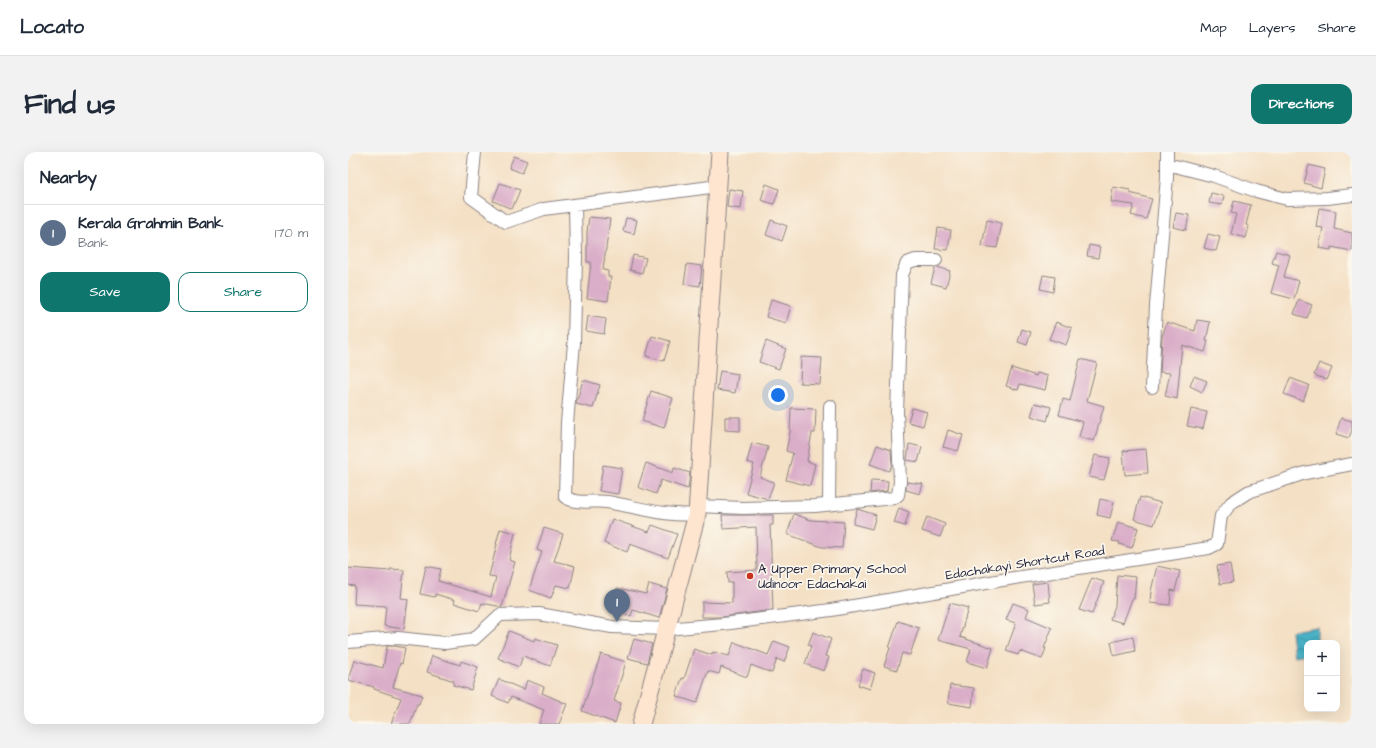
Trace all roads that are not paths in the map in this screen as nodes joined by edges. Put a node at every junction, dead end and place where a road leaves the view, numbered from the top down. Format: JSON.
{"nodes":[{"id":1,"x":475,"y":152,"type":"edge"},
{"id":2,"x":720,"y":152,"type":"edge"},
{"id":3,"x":1166,"y":152,"type":"edge"},
{"id":4,"x":1167,"y":164,"type":"junction"},
{"id":5,"x":718,"y":186,"type":"junction"},
{"id":6,"x":1352,"y":195,"type":"edge"},
{"id":7,"x":575,"y":205,"type":"junction"},
{"id":8,"x":936,"y":260,"type":"dead end"},
{"id":9,"x":1152,"y":388,"type":"dead end"},
{"id":10,"x":830,"y":406,"type":"dead end"},
{"id":11,"x":1352,"y":464,"type":"edge"},
{"id":12,"x":829,"y":504,"type":"junction"},
{"id":13,"x":697,"y":510,"type":"junction"},
{"id":14,"x":666,"y":628,"type":"junction"},
{"id":15,"x":348,"y":642,"type":"edge"},
{"id":16,"x":641,"y":724,"type":"edge"}],
"edges":[{"from":1,"to":7,"type":"street"},
{"from":2,"to":5,"type":"main road"},
{"from":3,"to":4,"type":"street"},
{"from":4,"to":6,"type":"street"},
{"from":4,"to":9,"type":"street"},
{"from":5,"to":7,"type":"street"},
{"from":5,"to":13,"type":"main road"},
{"from":7,"to":13,"type":"street"},
{"from":8,"to":12,"type":"street"},
{"from":10,"to":12,"type":"street"},
{"from":11,"to":14,"type":"street","name":"Edachakayi Shortcut Road"},
{"from":12,"to":13,"type":"street"},
{"from":13,"to":14,"type":"main road"},
{"from":14,"to":15,"type":"street"},
{"from":14,"to":16,"type":"main road"}]}
